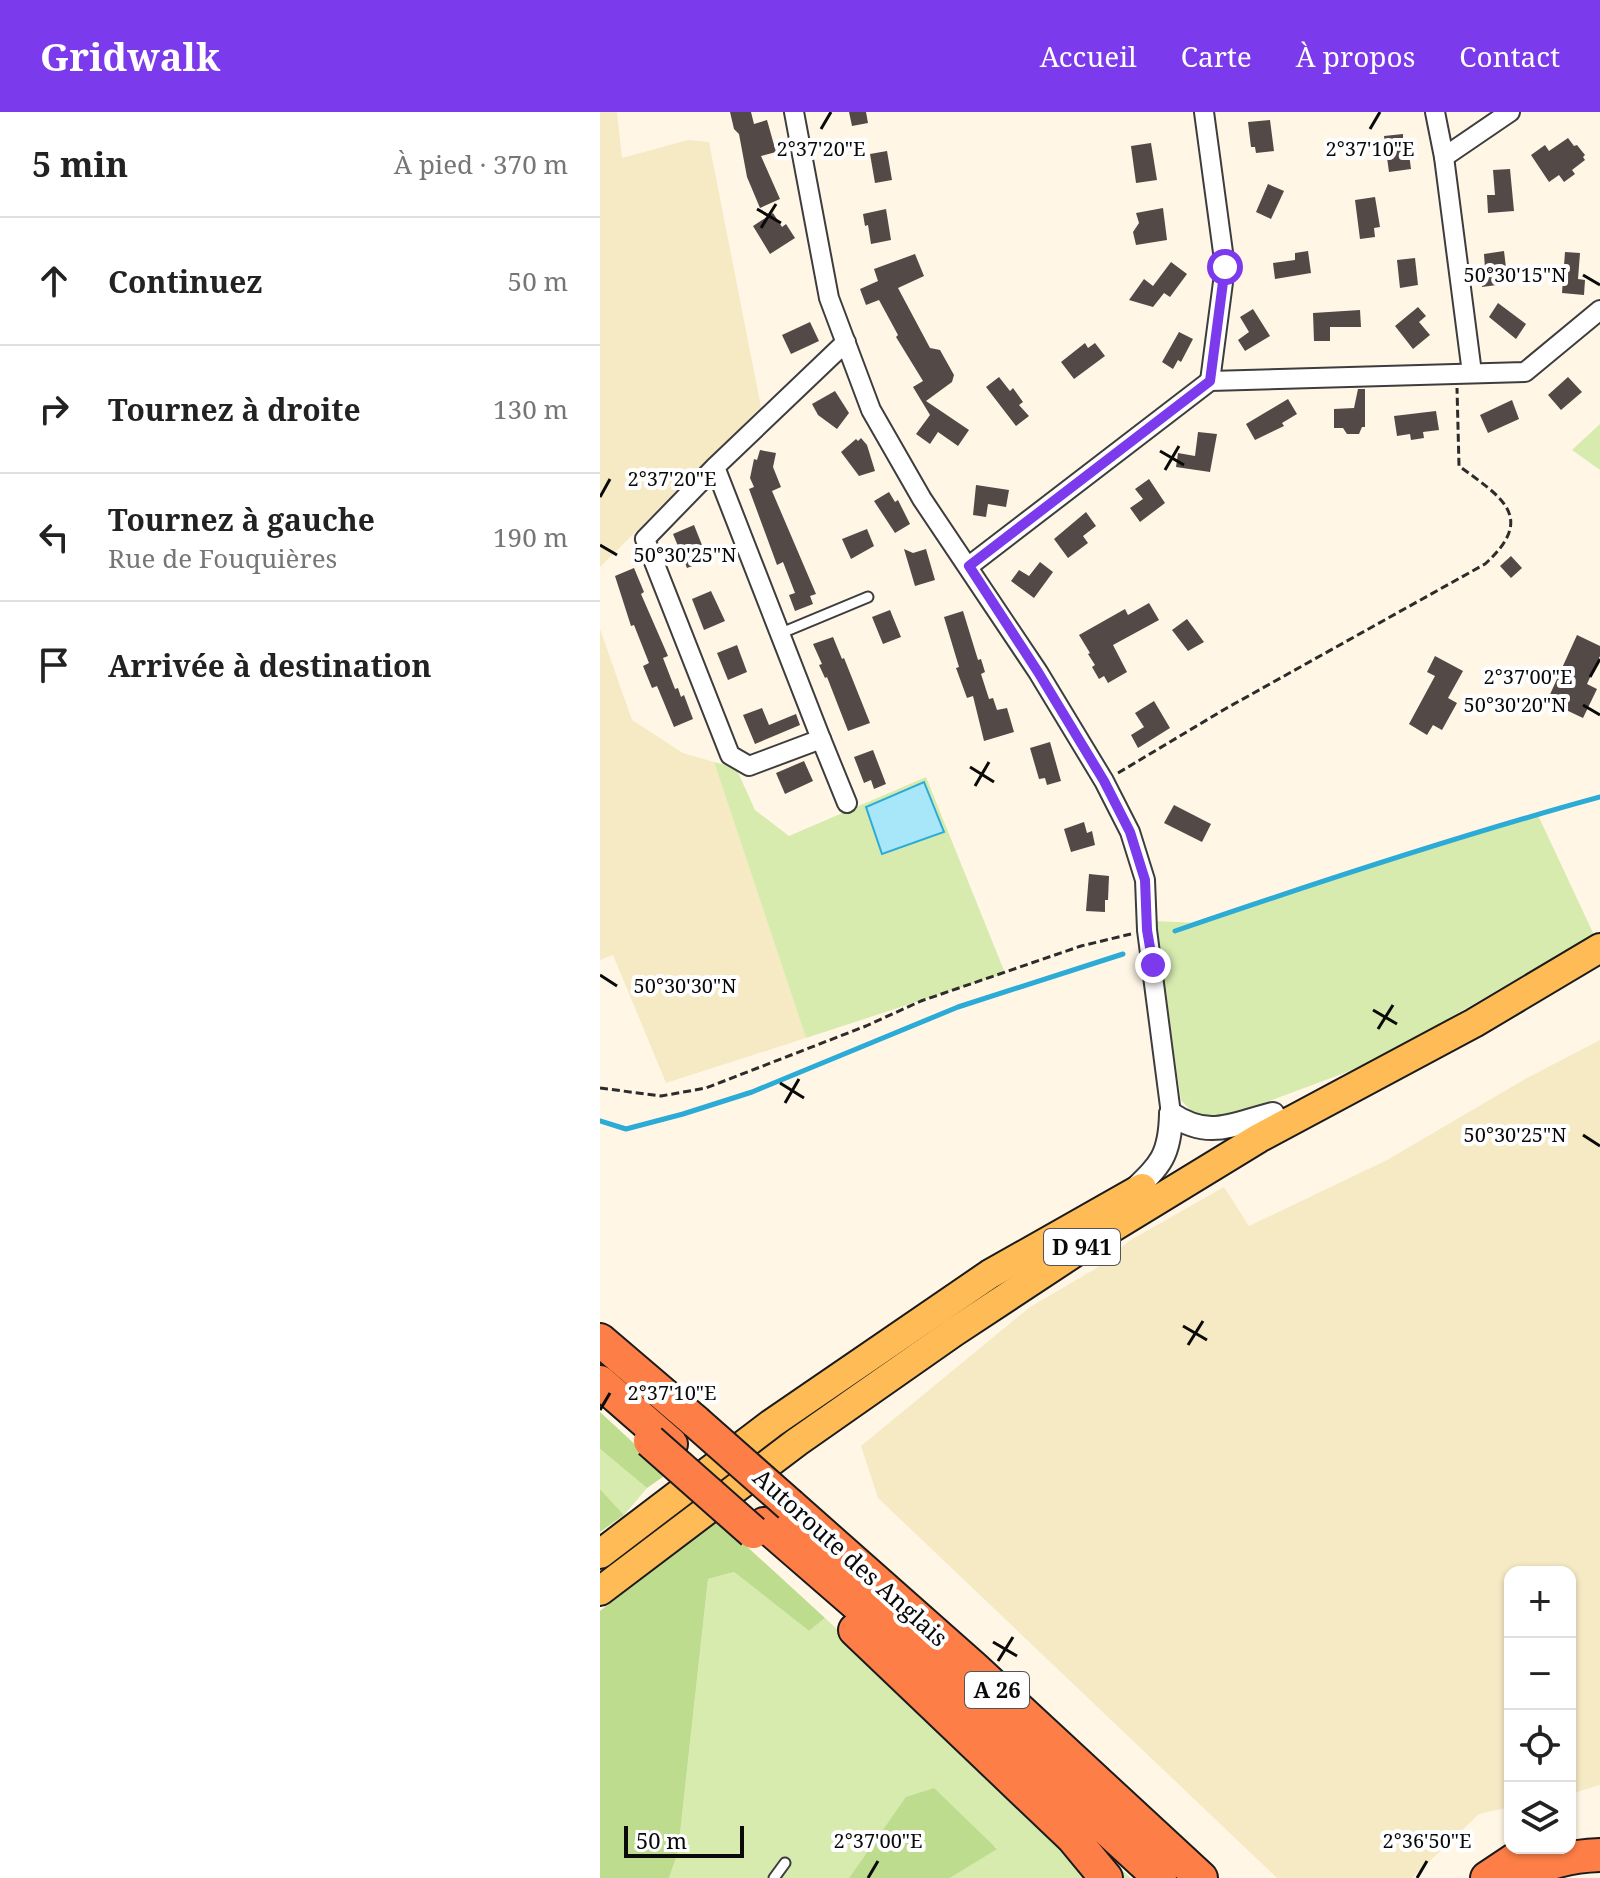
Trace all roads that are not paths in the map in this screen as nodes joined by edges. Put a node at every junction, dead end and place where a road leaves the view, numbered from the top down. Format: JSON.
{"nodes":[{"id":1,"x":794,"y":112,"type":"edge"},
{"id":2,"x":1204,"y":112,"type":"edge"},
{"id":3,"x":1435,"y":112,"type":"edge"},
{"id":4,"x":1510,"y":112,"type":"edge"},
{"id":5,"x":1444,"y":157,"type":"junction"},
{"id":6,"x":1600,"y":310,"type":"edge"},
{"id":7,"x":846,"y":342,"type":"junction"},
{"id":8,"x":1465,"y":373,"type":"junction"},
{"id":9,"x":1210,"y":381,"type":"junction"},
{"id":10,"x":715,"y":467,"type":"junction"},
{"id":11,"x":969,"y":566,"type":"junction"},
{"id":12,"x":868,"y":597,"type":"dead end"},
{"id":13,"x":779,"y":634,"type":"junction"},
{"id":14,"x":821,"y":739,"type":"junction"},
{"id":15,"x":847,"y":803,"type":"dead end"},
{"id":16,"x":1598,"y":949,"type":"edge"},
{"id":17,"x":1171,"y":1114,"type":"junction"},
{"id":18,"x":1273,"y":1114,"type":"junction"},
{"id":19,"x":1129,"y":1195,"type":"junction"},
{"id":20,"x":600,"y":1340,"type":"edge"},
{"id":21,"x":600,"y":1382,"type":"edge"},
{"id":22,"x":759,"y":1528,"type":"junction"},
{"id":23,"x":600,"y":1554,"type":"edge"},
{"id":24,"x":600,"y":1591,"type":"edge"},
{"id":25,"x":1600,"y":1842,"type":"edge"},
{"id":26,"x":1576,"y":1843,"type":"edge"},
{"id":27,"x":1530,"y":1854,"type":"edge"},
{"id":28,"x":1600,"y":1855,"type":"edge"},
{"id":29,"x":785,"y":1863,"type":"dead end"},
{"id":30,"x":774,"y":1878,"type":"edge"},
{"id":31,"x":1106,"y":1878,"type":"edge"},
{"id":32,"x":1160,"y":1878,"type":"edge"},
{"id":33,"x":1201,"y":1878,"type":"edge"},
{"id":34,"x":1487,"y":1878,"type":"edge"},
{"id":35,"x":1516,"y":1878,"type":"edge"}],
"edges":[{"from":1,"to":7,"type":"street"},
{"from":2,"to":9,"type":"street"},
{"from":3,"to":5,"type":"street"},
{"from":4,"to":5,"type":"street"},
{"from":5,"to":8,"type":"street"},
{"from":6,"to":8,"type":"street"},
{"from":7,"to":10,"type":"street"},
{"from":7,"to":11,"type":"street"},
{"from":8,"to":9,"type":"street"},
{"from":9,"to":11,"type":"street"},
{"from":10,"to":13,"type":"street"},
{"from":10,"to":14,"type":"street"},
{"from":11,"to":17,"type":"street"},
{"from":12,"to":13,"type":"lane"},
{"from":13,"to":14,"type":"street"},
{"from":14,"to":15,"type":"street"},
{"from":16,"to":18,"type":"main road","number":"D 941"},
{"from":16,"to":24,"type":"main road","number":"D 941"},
{"from":17,"to":18,"type":"street"},
{"from":17,"to":19,"type":"street"},
{"from":18,"to":19,"type":"main road","number":"D 941"},
{"from":19,"to":23,"type":"main road","number":"D 941"},
{"from":20,"to":33,"type":"highway","name":"Autoroute des Anglais","number":"A 26","bridge":true},
{"from":21,"to":22,"type":"highway","name":"Autoroute des Anglais","number":"A 26"},
{"from":22,"to":31,"type":"highway"},
{"from":22,"to":32,"type":"highway","name":"Autoroute des Anglais","number":"A 26"},
{"from":25,"to":26,"type":"highway"},
{"from":27,"to":34,"type":"highway"},
{"from":28,"to":35,"type":"highway"},
{"from":29,"to":30,"type":"lane"}]}
